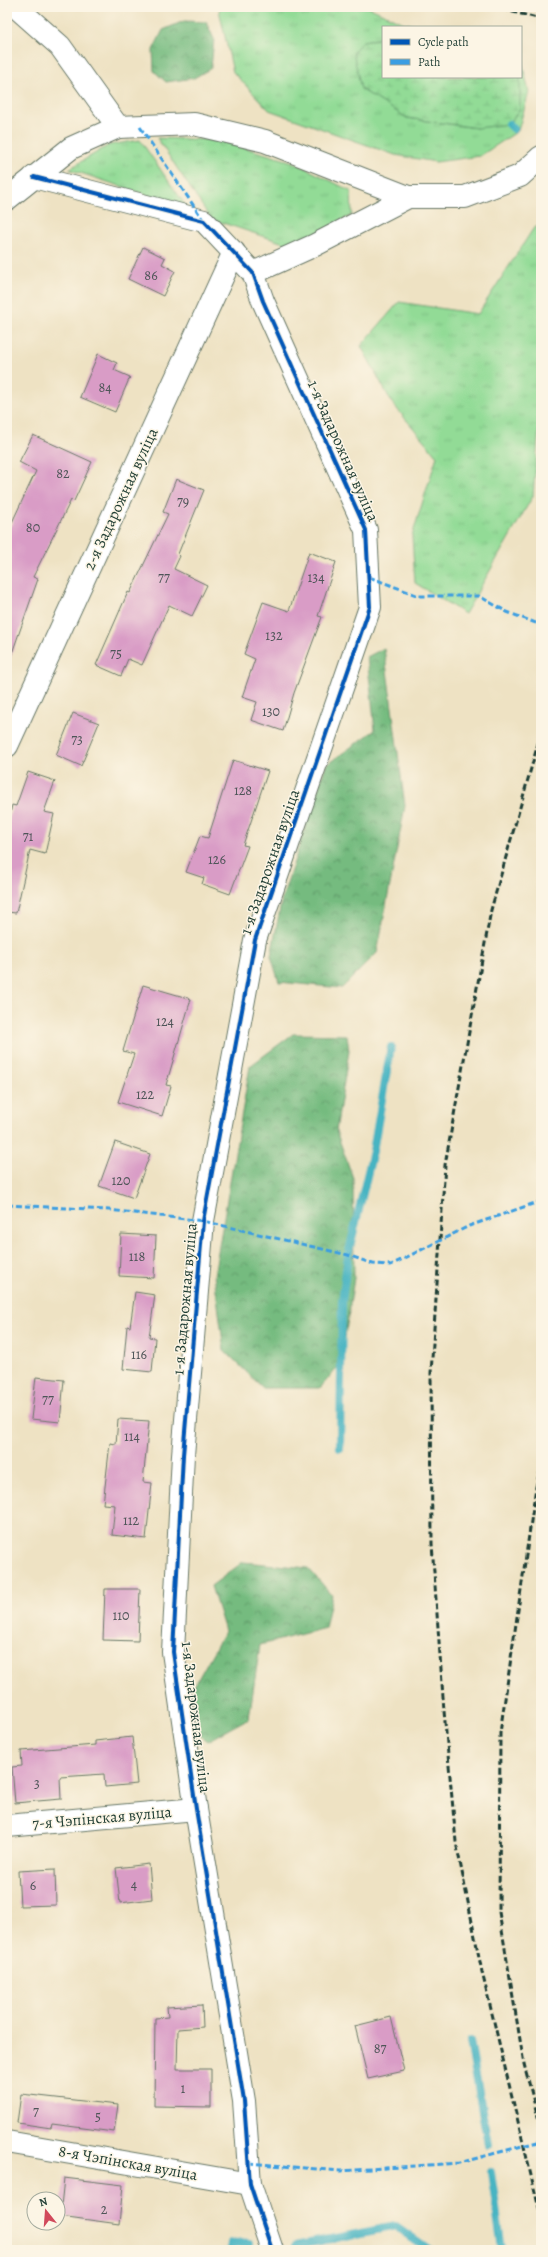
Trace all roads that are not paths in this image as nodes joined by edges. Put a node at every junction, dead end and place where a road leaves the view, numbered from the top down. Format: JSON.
{"nodes":[{"id":1,"x":16,"y":7,"type":"edge"},
{"id":2,"x":118,"y":127,"type":"junction"},
{"id":3,"x":541,"y":157,"type":"edge"},
{"id":4,"x":34,"y":177,"type":"junction"},
{"id":5,"x":408,"y":197,"type":"junction"},
{"id":6,"x":7,"y":199,"type":"edge"},
{"id":7,"x":234,"y":252,"type":"junction"},
{"id":8,"x":253,"y":273,"type":"junction"},
{"id":9,"x":7,"y":746,"type":"edge"},
{"id":10,"x":196,"y":1809,"type":"junction"},
{"id":11,"x":7,"y":1826,"type":"edge"},
{"id":12,"x":7,"y":2142,"type":"edge"},
{"id":13,"x":250,"y":2184,"type":"junction"},
{"id":14,"x":272,"y":2250,"type":"edge"}],
"edges":[{"from":1,"to":2,"type":"street"},
{"from":2,"to":4,"type":"street"},
{"from":2,"to":5,"type":"street"},
{"from":3,"to":5,"type":"street"},
{"from":4,"to":6,"type":"street"},
{"from":4,"to":7,"type":"street","name":"1-я Задарожная вуліца"},
{"from":5,"to":8,"type":"street"},
{"from":7,"to":8,"type":"street","name":"1-я Задарожная вуліца"},
{"from":7,"to":9,"type":"street","name":"2-я Задарожная вуліца"},
{"from":8,"to":10,"type":"street","name":"1-я Задарожная вуліца"},
{"from":10,"to":11,"type":"street","name":"7-я Чэпінская вуліца"},
{"from":10,"to":13,"type":"street","name":"1-я Задарожная вуліца"},
{"from":12,"to":13,"type":"street","name":"8-я Чэпінская вуліца"},
{"from":13,"to":14,"type":"street","name":"1-я Задарожная вуліца"}]}
